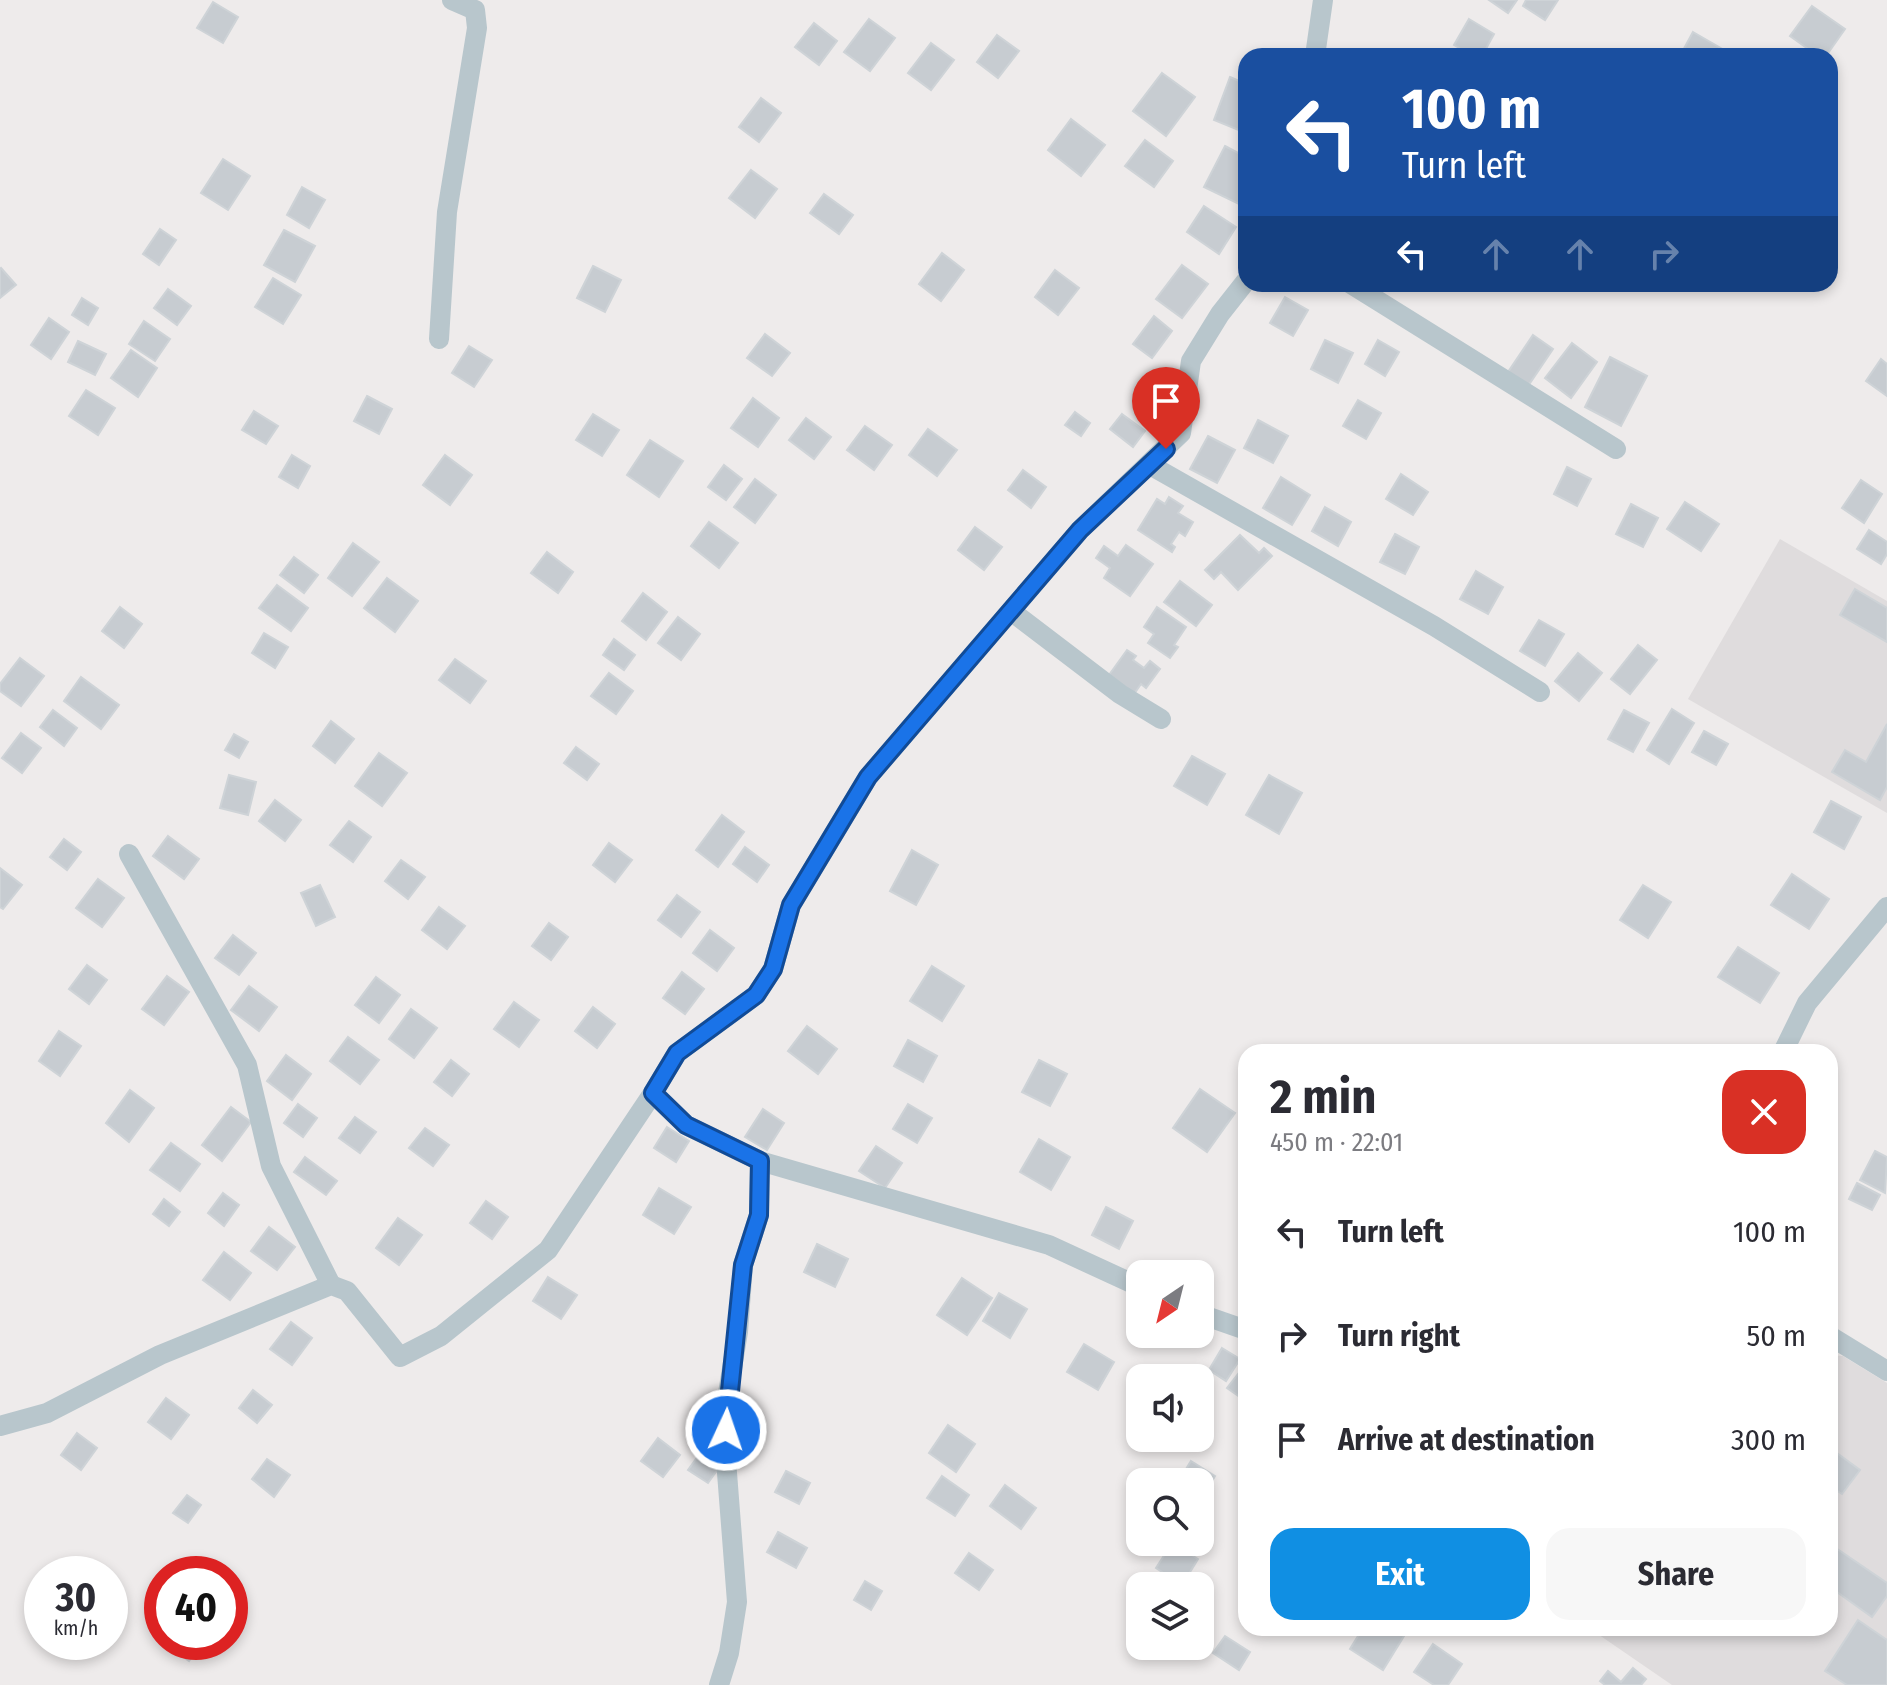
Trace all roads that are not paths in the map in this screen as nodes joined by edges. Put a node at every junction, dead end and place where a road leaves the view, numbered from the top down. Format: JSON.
{"nodes":[{"id":1,"x":452,"y":0,"type":"edge"},
{"id":2,"x":1323,"y":0,"type":"edge"},
{"id":3,"x":1316,"y":48,"type":"edge"},
{"id":4,"x":1238,"y":291,"type":"edge"},
{"id":5,"x":1364,"y":292,"type":"edge"},
{"id":6,"x":439,"y":339,"type":"dead end"},
{"id":7,"x":1616,"y":449,"type":"dead end"},
{"id":8,"x":1150,"y":465,"type":"junction"},
{"id":9,"x":1011,"y":611,"type":"junction"},
{"id":10,"x":1540,"y":692,"type":"dead end"},
{"id":11,"x":1161,"y":719,"type":"dead end"},
{"id":12,"x":129,"y":854,"type":"dead end"},
{"id":13,"x":1887,"y":907,"type":"edge"},
{"id":14,"x":1869,"y":932,"type":"junction"},
{"id":15,"x":1887,"y":943,"type":"edge"},
{"id":16,"x":1787,"y":1044,"type":"edge"},
{"id":17,"x":653,"y":1093,"type":"junction"},
{"id":18,"x":760,"y":1161,"type":"junction"},
{"id":19,"x":1126,"y":1281,"type":"edge"},
{"id":20,"x":331,"y":1285,"type":"junction"},
{"id":21,"x":1214,"y":1319,"type":"edge"},
{"id":22,"x":1238,"y":1327,"type":"edge"},
{"id":23,"x":1838,"y":1341,"type":"edge"},
{"id":24,"x":1887,"y":1371,"type":"edge"},
{"id":25,"x":0,"y":1426,"type":"edge"},
{"id":26,"x":719,"y":1685,"type":"edge"}],
"edges":[{"from":1,"to":6,"type":"street"},
{"from":2,"to":3,"type":"street"},
{"from":4,"to":8,"type":"street"},
{"from":5,"to":7,"type":"street"},
{"from":8,"to":9,"type":"street"},
{"from":8,"to":10,"type":"street"},
{"from":9,"to":11,"type":"street"},
{"from":9,"to":17,"type":"street"},
{"from":12,"to":20,"type":"street"},
{"from":13,"to":14,"type":"street"},
{"from":14,"to":15,"type":"street"},
{"from":14,"to":16,"type":"street"},
{"from":17,"to":18,"type":"street"},
{"from":17,"to":20,"type":"street"},
{"from":18,"to":19,"type":"street"},
{"from":18,"to":26,"type":"street"},
{"from":20,"to":25,"type":"street"},
{"from":21,"to":22,"type":"street"},
{"from":23,"to":24,"type":"street"}]}
